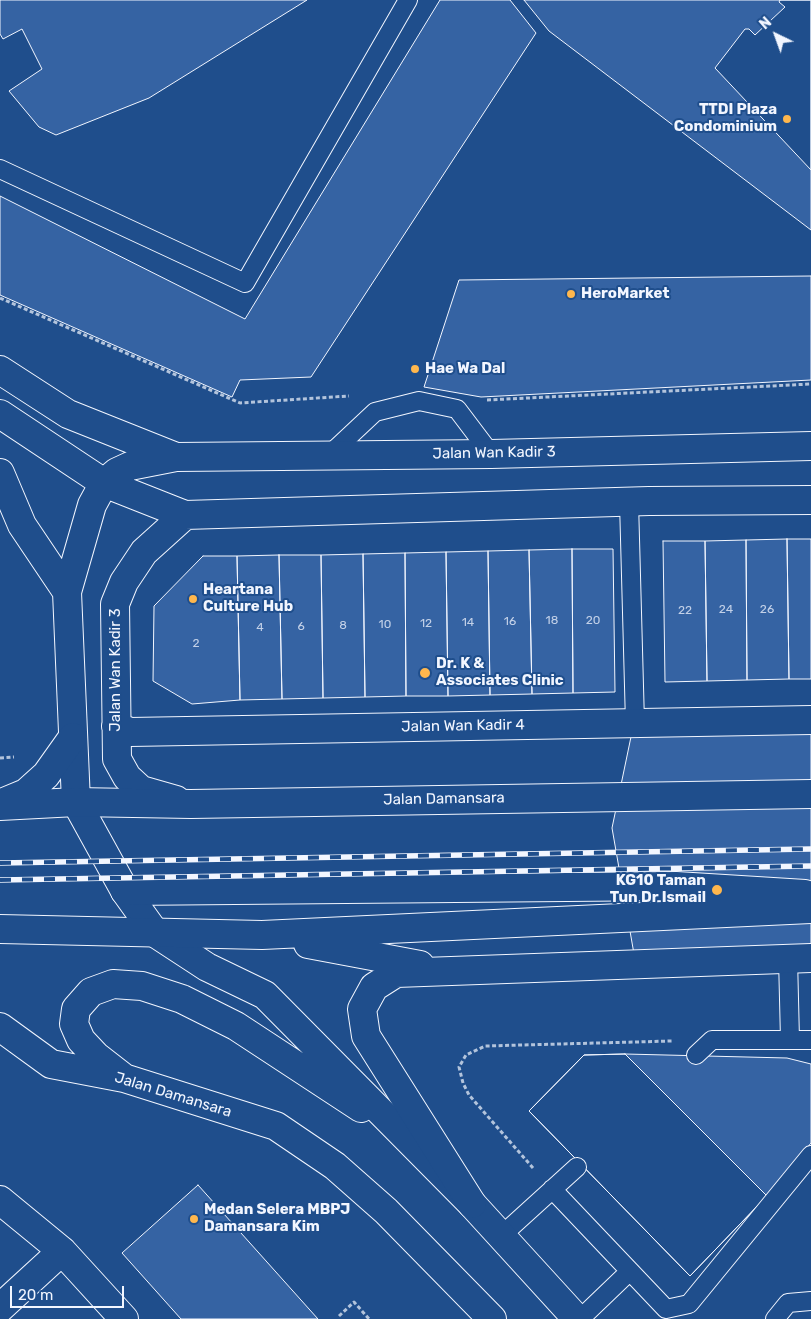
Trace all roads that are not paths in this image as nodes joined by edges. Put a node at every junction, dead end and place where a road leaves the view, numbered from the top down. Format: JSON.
{"nodes":[{"id":1,"x":408,"y":0,"type":"edge"},
{"id":2,"x":0,"y":170,"type":"edge"},
{"id":3,"x":0,"y":370,"type":"edge"},
{"id":4,"x":0,"y":414,"type":"edge"},
{"id":5,"x":811,"y":446,"type":"edge"},
{"id":6,"x":491,"y":454,"type":"junction"},
{"id":7,"x":328,"y":456,"type":"junction"},
{"id":8,"x":176,"y":457,"type":"junction"},
{"id":9,"x":0,"y":473,"type":"edge"},
{"id":10,"x":104,"y":482,"type":"junction"},
{"id":11,"x":811,"y":500,"type":"edge"},
{"id":12,"x":629,"y":502,"type":"junction"},
{"id":13,"x":185,"y":515,"type":"junction"},
{"id":14,"x":67,"y":592,"type":"junction"},
{"id":15,"x":811,"y":720,"type":"edge"},
{"id":16,"x":635,"y":723,"type":"junction"},
{"id":17,"x":116,"y":726,"type":"junction"},
{"id":18,"x":74,"y":737,"type":"junction"},
{"id":19,"x":811,"y":794,"type":"edge"},
{"id":20,"x":76,"y":802,"type":"junction"},
{"id":21,"x":191,"y":804,"type":"junction"},
{"id":22,"x":0,"y":805,"type":"edge"},
{"id":23,"x":124,"y":892,"type":"junction"},
{"id":24,"x":811,"y":895,"type":"edge"},
{"id":25,"x":811,"y":909,"type":"edge"},
{"id":26,"x":0,"y":930,"type":"edge"},
{"id":27,"x":154,"y":933,"type":"junction"},
{"id":28,"x":262,"y":935,"type":"junction"},
{"id":29,"x":800,"y":958,"type":"edge"},
{"id":30,"x":445,"y":970,"type":"junction"},
{"id":31,"x":0,"y":1027,"type":"edge"},
{"id":32,"x":790,"y":1040,"type":"junction"},
{"id":33,"x":811,"y":1040,"type":"edge"},
{"id":34,"x":696,"y":1055,"type":"dead end"},
{"id":35,"x":124,"y":1078,"type":"junction"},
{"id":36,"x":409,"y":1139,"type":"junction"},
{"id":37,"x":811,"y":1155,"type":"edge"},
{"id":38,"x":577,"y":1167,"type":"dead end"},
{"id":39,"x":552,"y":1189,"type":"junction"},
{"id":40,"x":0,"y":1200,"type":"edge"},
{"id":41,"x":472,"y":1204,"type":"junction"},
{"id":42,"x":501,"y":1236,"type":"junction"},
{"id":43,"x":62,"y":1252,"type":"junction"},
{"id":44,"x":630,"y":1271,"type":"junction"},
{"id":45,"x":811,"y":1301,"type":"edge"},
{"id":46,"x":0,"y":1308,"type":"edge"},
{"id":47,"x":124,"y":1319,"type":"edge"},
{"id":48,"x":492,"y":1319,"type":"edge"},
{"id":49,"x":578,"y":1319,"type":"edge"},
{"id":50,"x":775,"y":1319,"type":"edge"}],
"edges":[{"from":1,"to":2,"type":"lane"},
{"from":3,"to":8,"type":"main road","name":"Jalan Wan Kadir 3"},
{"from":4,"to":10,"type":"main road"},
{"from":5,"to":6,"type":"main road","name":"Jalan Wan Kadir 3"},
{"from":6,"to":7,"type":"main road","name":"Jalan Wan Kadir 3"},
{"from":6,"to":7,"type":"lane"},
{"from":7,"to":8,"type":"main road","name":"Jalan Wan Kadir 3"},
{"from":8,"to":10,"type":"main road","name":"Jalan Wan Kadir 3"},
{"from":9,"to":14,"type":"main road"},
{"from":10,"to":13,"type":"main road"},
{"from":10,"to":14,"type":"main road","name":"Jalan Wan Kadir 3"},
{"from":11,"to":12,"type":"main road"},
{"from":12,"to":13,"type":"main road"},
{"from":12,"to":16,"type":"lane"},
{"from":13,"to":17,"type":"main road","name":"Jalan Wan Kadir 3"},
{"from":14,"to":18,"type":"main road","name":"Jalan Wan Kadir 3"},
{"from":15,"to":16,"type":"main road","name":"Jalan Wan Kadir 4"},
{"from":16,"to":17,"type":"main road","name":"Jalan Wan Kadir 4"},
{"from":17,"to":21,"type":"main road","name":"Jalan Wan Kadir 3"},
{"from":18,"to":20,"type":"main road","name":"Jalan Wan Kadir 3"},
{"from":18,"to":22,"type":"main road"},
{"from":19,"to":21,"type":"main road","name":"Jalan Damansara"},
{"from":20,"to":21,"type":"main road","name":"Jalan Damansara"},
{"from":20,"to":22,"type":"main road","name":"Jalan Damansara"},
{"from":20,"to":23,"type":"main road"},
{"from":23,"to":24,"type":"main road"},
{"from":23,"to":27,"type":"main road"},
{"from":25,"to":28,"type":"main road"},
{"from":26,"to":27,"type":"main road"},
{"from":27,"to":28,"type":"main road"},
{"from":27,"to":36,"type":"main road"},
{"from":28,"to":30,"type":"main road"},
{"from":29,"to":30,"type":"main road"},
{"from":29,"to":32,"type":"lane"},
{"from":30,"to":41,"type":"main road"},
{"from":31,"to":35,"type":"main road","name":"Jalan Damansara"},
{"from":32,"to":33,"type":"lane"},
{"from":32,"to":34,"type":"lane"},
{"from":35,"to":36,"type":"main road"},
{"from":35,"to":48,"type":"main road","name":"Jalan Damansara"},
{"from":36,"to":41,"type":"main road"},
{"from":37,"to":44,"type":"lane"},
{"from":38,"to":39,"type":"lane"},
{"from":39,"to":42,"type":"lane"},
{"from":39,"to":44,"type":"lane"},
{"from":40,"to":43,"type":"main road"},
{"from":41,"to":42,"type":"main road"},
{"from":42,"to":49,"type":"main road"},
{"from":43,"to":46,"type":"main road"},
{"from":43,"to":47,"type":"main road"},
{"from":44,"to":49,"type":"lane"},
{"from":45,"to":50,"type":"lane"}]}
